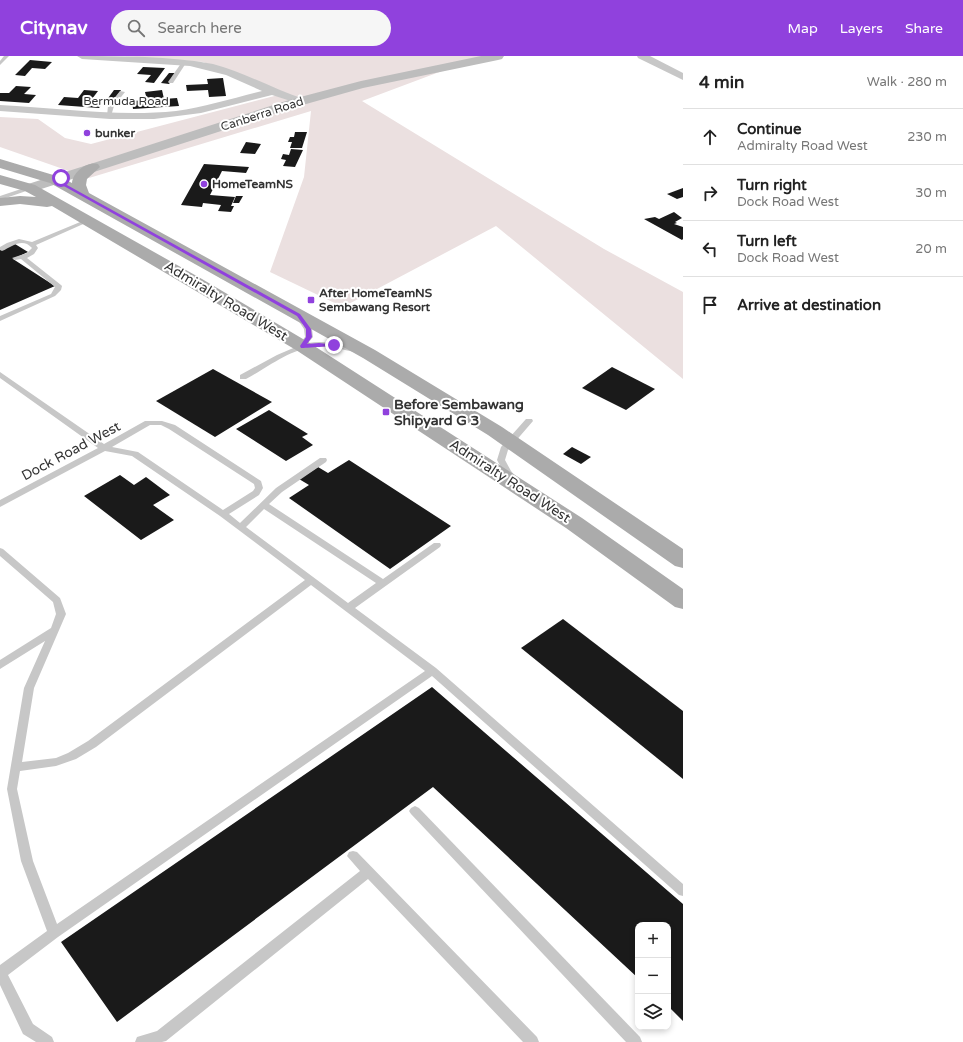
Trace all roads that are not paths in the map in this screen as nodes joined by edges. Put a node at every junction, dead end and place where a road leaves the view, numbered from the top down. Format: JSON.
{"nodes":[{"id":1,"x":7,"y":56,"type":"edge"},
{"id":2,"x":82,"y":56,"type":"edge"},
{"id":3,"x":642,"y":56,"type":"edge"},
{"id":4,"x":490,"y":57,"type":"edge"},
{"id":5,"x":184,"y":63,"type":"junction"},
{"id":6,"x":0,"y":64,"type":"edge"},
{"id":7,"x":683,"y":77,"type":"edge"},
{"id":8,"x":171,"y":82,"type":"dead end"},
{"id":9,"x":122,"y":92,"type":"dead end"},
{"id":10,"x":274,"y":92,"type":"junction"},
{"id":11,"x":300,"y":102,"type":"junction"},
{"id":12,"x":0,"y":108,"type":"edge"},
{"id":13,"x":109,"y":115,"type":"junction"},
{"id":14,"x":0,"y":163,"type":"edge"},
{"id":15,"x":93,"y":167,"type":"junction"},
{"id":16,"x":0,"y":179,"type":"edge"},
{"id":17,"x":55,"y":180,"type":"junction"},
{"id":18,"x":30,"y":188,"type":"junction"},
{"id":19,"x":83,"y":195,"type":"junction"},
{"id":20,"x":0,"y":198,"type":"edge"},
{"id":21,"x":0,"y":202,"type":"edge"},
{"id":22,"x":60,"y":205,"type":"junction"},
{"id":23,"x":87,"y":221,"type":"junction"},
{"id":24,"x":33,"y":244,"type":"junction"},
{"id":25,"x":2,"y":249,"type":"dead end"},
{"id":26,"x":192,"y":256,"type":"junction"},
{"id":27,"x":196,"y":283,"type":"junction"},
{"id":28,"x":298,"y":315,"type":"junction"},
{"id":29,"x":0,"y":319,"type":"edge"},
{"id":30,"x":302,"y":346,"type":"junction"},
{"id":31,"x":369,"y":354,"type":"junction"},
{"id":32,"x":0,"y":374,"type":"edge"},
{"id":33,"x":243,"y":377,"type":"dead end"},
{"id":34,"x":529,"y":421,"type":"dead end"},
{"id":35,"x":510,"y":441,"type":"junction"},
{"id":36,"x":104,"y":448,"type":"junction"},
{"id":37,"x":323,"y":460,"type":"dead end"},
{"id":38,"x":524,"y":490,"type":"junction"},
{"id":39,"x":0,"y":504,"type":"edge"},
{"id":40,"x":264,"y":505,"type":"junction"},
{"id":41,"x":223,"y":514,"type":"junction"},
{"id":42,"x":241,"y":527,"type":"junction"},
{"id":43,"x":437,"y":545,"type":"dead end"},
{"id":44,"x":0,"y":551,"type":"edge"},
{"id":45,"x":683,"y":560,"type":"edge"},
{"id":46,"x":312,"y":580,"type":"junction"},
{"id":47,"x":383,"y":583,"type":"junction"},
{"id":48,"x":683,"y":601,"type":"edge"},
{"id":49,"x":348,"y":608,"type":"junction"},
{"id":50,"x":56,"y":630,"type":"junction"},
{"id":51,"x":0,"y":665,"type":"edge"},
{"id":52,"x":432,"y":671,"type":"junction"},
{"id":53,"x":16,"y":767,"type":"junction"},
{"id":54,"x":415,"y":812,"type":"dead end"},
{"id":55,"x":353,"y":856,"type":"dead end"},
{"id":56,"x":368,"y":872,"type":"junction"},
{"id":57,"x":683,"y":891,"type":"edge"},
{"id":58,"x":54,"y":934,"type":"junction"},
{"id":59,"x":0,"y":973,"type":"edge"},
{"id":60,"x":47,"y":1042,"type":"edge"},
{"id":61,"x":142,"y":1042,"type":"edge"},
{"id":62,"x":532,"y":1042,"type":"edge"},
{"id":63,"x":635,"y":1042,"type":"edge"}],
"edges":[{"from":1,"to":6,"type":"lane"},
{"from":2,"to":5,"type":"street"},
{"from":3,"to":7,"type":"street"},
{"from":4,"to":11,"type":"main road","name":"Canberra Road"},
{"from":5,"to":8,"type":"lane"},
{"from":5,"to":10,"type":"street"},
{"from":9,"to":13,"type":"lane"},
{"from":10,"to":11,"type":"street"},
{"from":10,"to":13,"type":"street","name":"Bermuda Road"},
{"from":11,"to":15,"type":"main road","name":"Canberra Road"},
{"from":12,"to":13,"type":"street","name":"Bermuda Road"},
{"from":14,"to":17,"type":"main road","name":"Admiralty Road West"},
{"from":15,"to":17,"type":"main road","name":"Canberra Road"},
{"from":15,"to":19,"type":"main road"},
{"from":16,"to":18,"type":"main road","name":"Admiralty Road West"},
{"from":17,"to":18,"type":"main road","name":"Canberra Road"},
{"from":17,"to":19,"type":"main road","name":"Admiralty Road West"},
{"from":18,"to":20,"type":"lane"},
{"from":18,"to":22,"type":"main road","name":"Admiralty Road West"},
{"from":19,"to":26,"type":"main road","name":"Admiralty Road West"},
{"from":21,"to":22,"type":"main road"},
{"from":22,"to":23,"type":"main road","name":"Admiralty Road West"},
{"from":23,"to":24,"type":"lane"},
{"from":23,"to":27,"type":"main road","name":"Admiralty Road West"},
{"from":24,"to":25,"type":"lane"},
{"from":24,"to":29,"type":"lane"},
{"from":26,"to":27,"type":"main road"},
{"from":26,"to":28,"type":"main road","name":"Admiralty Road West"},
{"from":27,"to":30,"type":"main road","name":"Admiralty Road West"},
{"from":28,"to":30,"type":"lane"},
{"from":28,"to":31,"type":"main road","name":"Admiralty Road West"},
{"from":30,"to":31,"type":"lane"},
{"from":30,"to":33,"type":"lane"},
{"from":30,"to":38,"type":"main road","name":"Admiralty Road West"},
{"from":31,"to":35,"type":"main road","name":"Admiralty Road West"},
{"from":32,"to":36,"type":"lane"},
{"from":34,"to":35,"type":"lane"},
{"from":35,"to":38,"type":"lane"},
{"from":35,"to":45,"type":"main road","name":"Admiralty Road West"},
{"from":36,"to":39,"type":"lane","name":"Dock Road West"},
{"from":36,"to":41,"type":"lane"},
{"from":36,"to":41,"type":"lane","name":"Dock Road West"},
{"from":37,"to":40,"type":"lane"},
{"from":38,"to":48,"type":"main road","name":"Admiralty Road West"},
{"from":40,"to":42,"type":"lane"},
{"from":40,"to":47,"type":"lane"},
{"from":41,"to":42,"type":"lane"},
{"from":42,"to":46,"type":"lane"},
{"from":43,"to":47,"type":"lane"},
{"from":44,"to":50,"type":"lane"},
{"from":46,"to":49,"type":"lane"},
{"from":46,"to":53,"type":"lane"},
{"from":47,"to":49,"type":"lane"},
{"from":49,"to":52,"type":"lane"},
{"from":50,"to":51,"type":"lane"},
{"from":50,"to":53,"type":"lane"},
{"from":52,"to":57,"type":"lane"},
{"from":52,"to":58,"type":"lane"},
{"from":53,"to":58,"type":"lane"},
{"from":54,"to":63,"type":"lane"},
{"from":55,"to":56,"type":"lane"},
{"from":56,"to":61,"type":"lane"},
{"from":56,"to":62,"type":"lane"},
{"from":58,"to":59,"type":"lane"},
{"from":59,"to":60,"type":"lane"}]}
